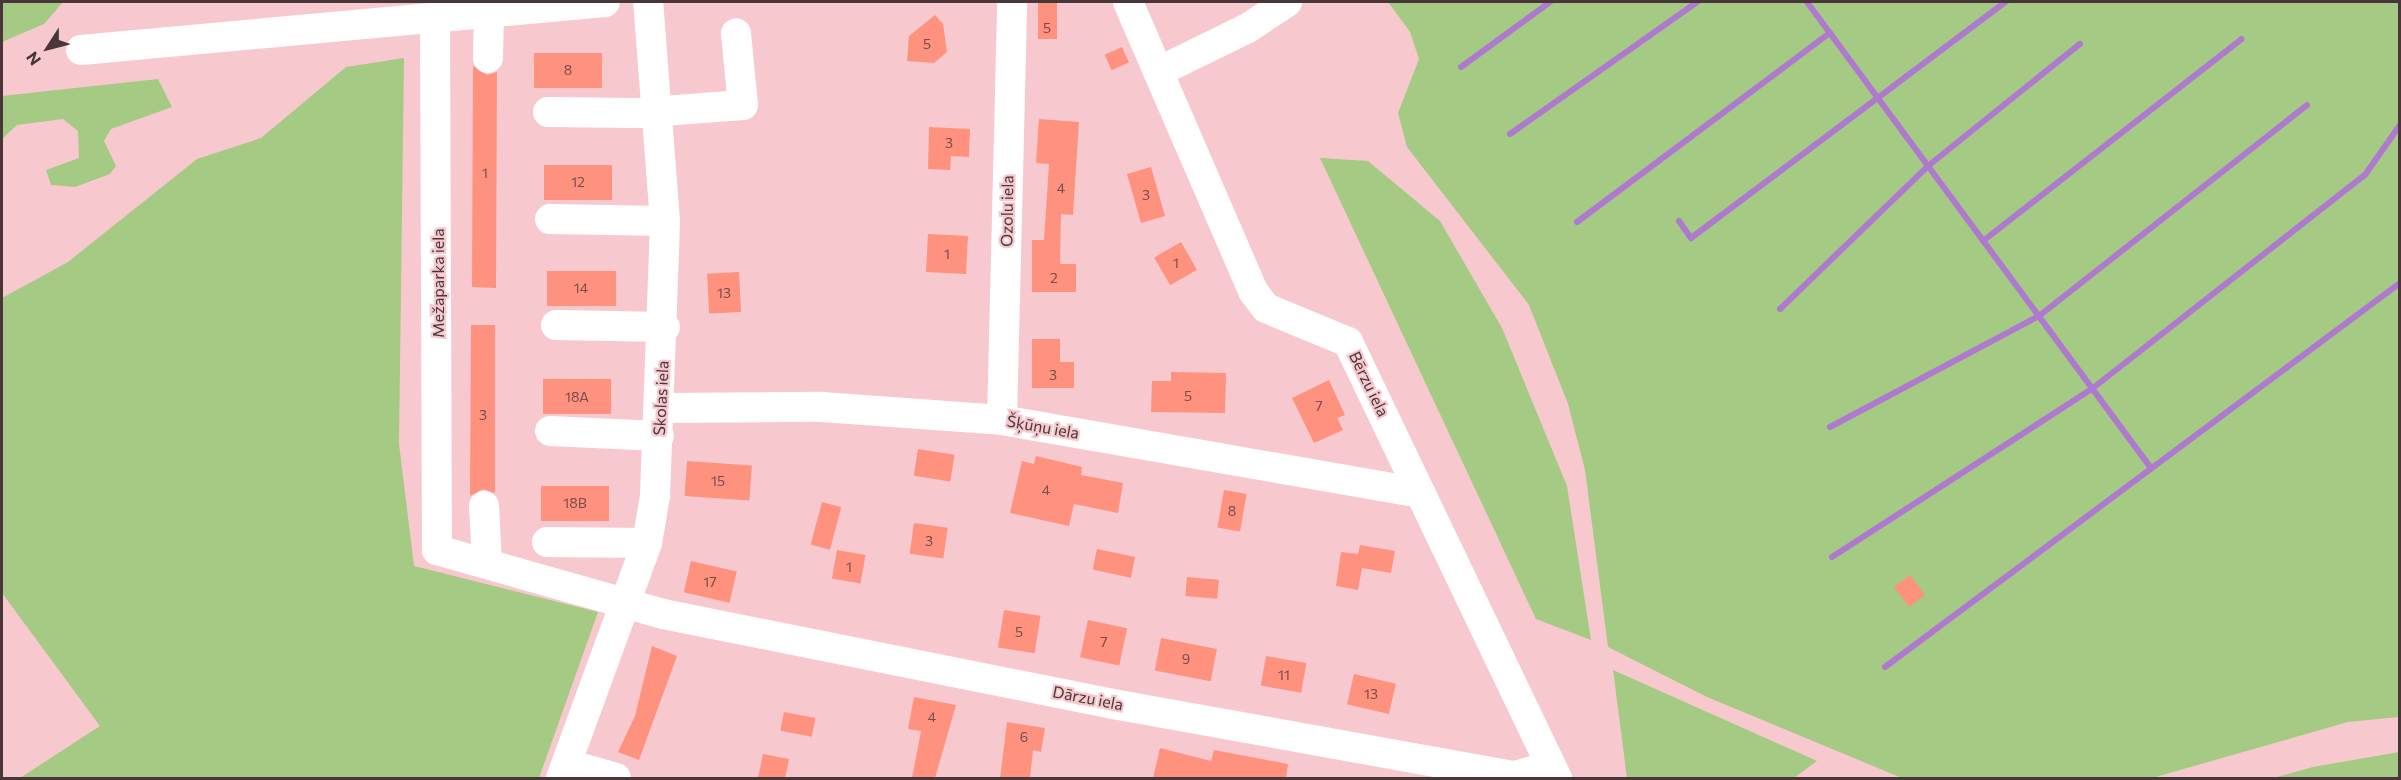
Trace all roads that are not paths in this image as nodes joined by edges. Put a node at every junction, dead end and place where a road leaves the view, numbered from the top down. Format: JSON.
{"nodes":[{"id":1,"x":605,"y":2,"type":"edge"},
{"id":2,"x":648,"y":2,"type":"edge"},
{"id":3,"x":1012,"y":2,"type":"edge"},
{"id":4,"x":1128,"y":2,"type":"edge"},
{"id":5,"x":1287,"y":2,"type":"edge"},
{"id":6,"x":427,"y":12,"type":"edge"},
{"id":7,"x":489,"y":12,"type":"junction"},
{"id":8,"x":736,"y":33,"type":"dead end"},
{"id":9,"x":81,"y":50,"type":"dead end"},
{"id":10,"x":488,"y":58,"type":"dead end"},
{"id":11,"x":1158,"y":72,"type":"junction"},
{"id":12,"x":548,"y":112,"type":"dead end"},
{"id":13,"x":658,"y":112,"type":"junction"},
{"id":14,"x":550,"y":219,"type":"dead end"},
{"id":15,"x":665,"y":221,"type":"junction"},
{"id":16,"x":556,"y":325,"type":"dead end"},
{"id":17,"x":665,"y":327,"type":"junction"},
{"id":18,"x":1002,"y":420,"type":"junction"},
{"id":19,"x":660,"y":422,"type":"junction"},
{"id":20,"x":550,"y":431,"type":"dead end"},
{"id":21,"x":1421,"y":494,"type":"junction"},
{"id":22,"x":484,"y":506,"type":"dead end"},
{"id":23,"x":547,"y":542,"type":"dead end"},
{"id":24,"x":647,"y":543,"type":"junction"},
{"id":25,"x":437,"y":550,"type":"joint"},
{"id":26,"x":487,"y":564,"type":"junction"},
{"id":27,"x":625,"y":604,"type":"junction"},
{"id":28,"x":564,"y":771,"type":"edge"},
{"id":29,"x":1554,"y":772,"type":"edge"},
{"id":30,"x":616,"y":778,"type":"edge"}],
"edges":[{"from":1,"to":7,"type":"street"},
{"from":2,"to":13,"type":"street","name":"Skolas iela"},
{"from":3,"to":18,"type":"street","name":"Ozolu iela"},
{"from":4,"to":11,"type":"street","name":"Bērzu iela"},
{"from":5,"to":11,"type":"street"},
{"from":6,"to":7,"type":"street"},
{"from":6,"to":9,"type":"street"},
{"from":6,"to":25,"type":"street","name":"Mežaparka iela"},
{"from":7,"to":10,"type":"street"},
{"from":8,"to":13,"type":"street"},
{"from":11,"to":21,"type":"street","name":"Bērzu iela"},
{"from":12,"to":13,"type":"street"},
{"from":13,"to":15,"type":"street","name":"Skolas iela"},
{"from":14,"to":15,"type":"street"},
{"from":15,"to":17,"type":"street","name":"Skolas iela"},
{"from":16,"to":17,"type":"street"},
{"from":17,"to":19,"type":"street","name":"Skolas iela"},
{"from":18,"to":19,"type":"street","name":"Šķūņu iela"},
{"from":18,"to":21,"type":"street","name":"Šķūņu iela"},
{"from":19,"to":20,"type":"street","name":"Šķūņu iela"},
{"from":19,"to":24,"type":"street","name":"Skolas iela"},
{"from":21,"to":29,"type":"street","name":"Bērzu iela"},
{"from":22,"to":26,"type":"street"},
{"from":23,"to":24,"type":"street"},
{"from":24,"to":27,"type":"street","name":"Skolas iela"},
{"from":25,"to":26,"type":"street","name":"Dārzu iela"},
{"from":26,"to":27,"type":"street","name":"Dārzu iela"},
{"from":27,"to":28,"type":"street","name":"Skolas iela"},
{"from":27,"to":29,"type":"street","name":"Dārzu iela"},
{"from":28,"to":30,"type":"street"}]}
